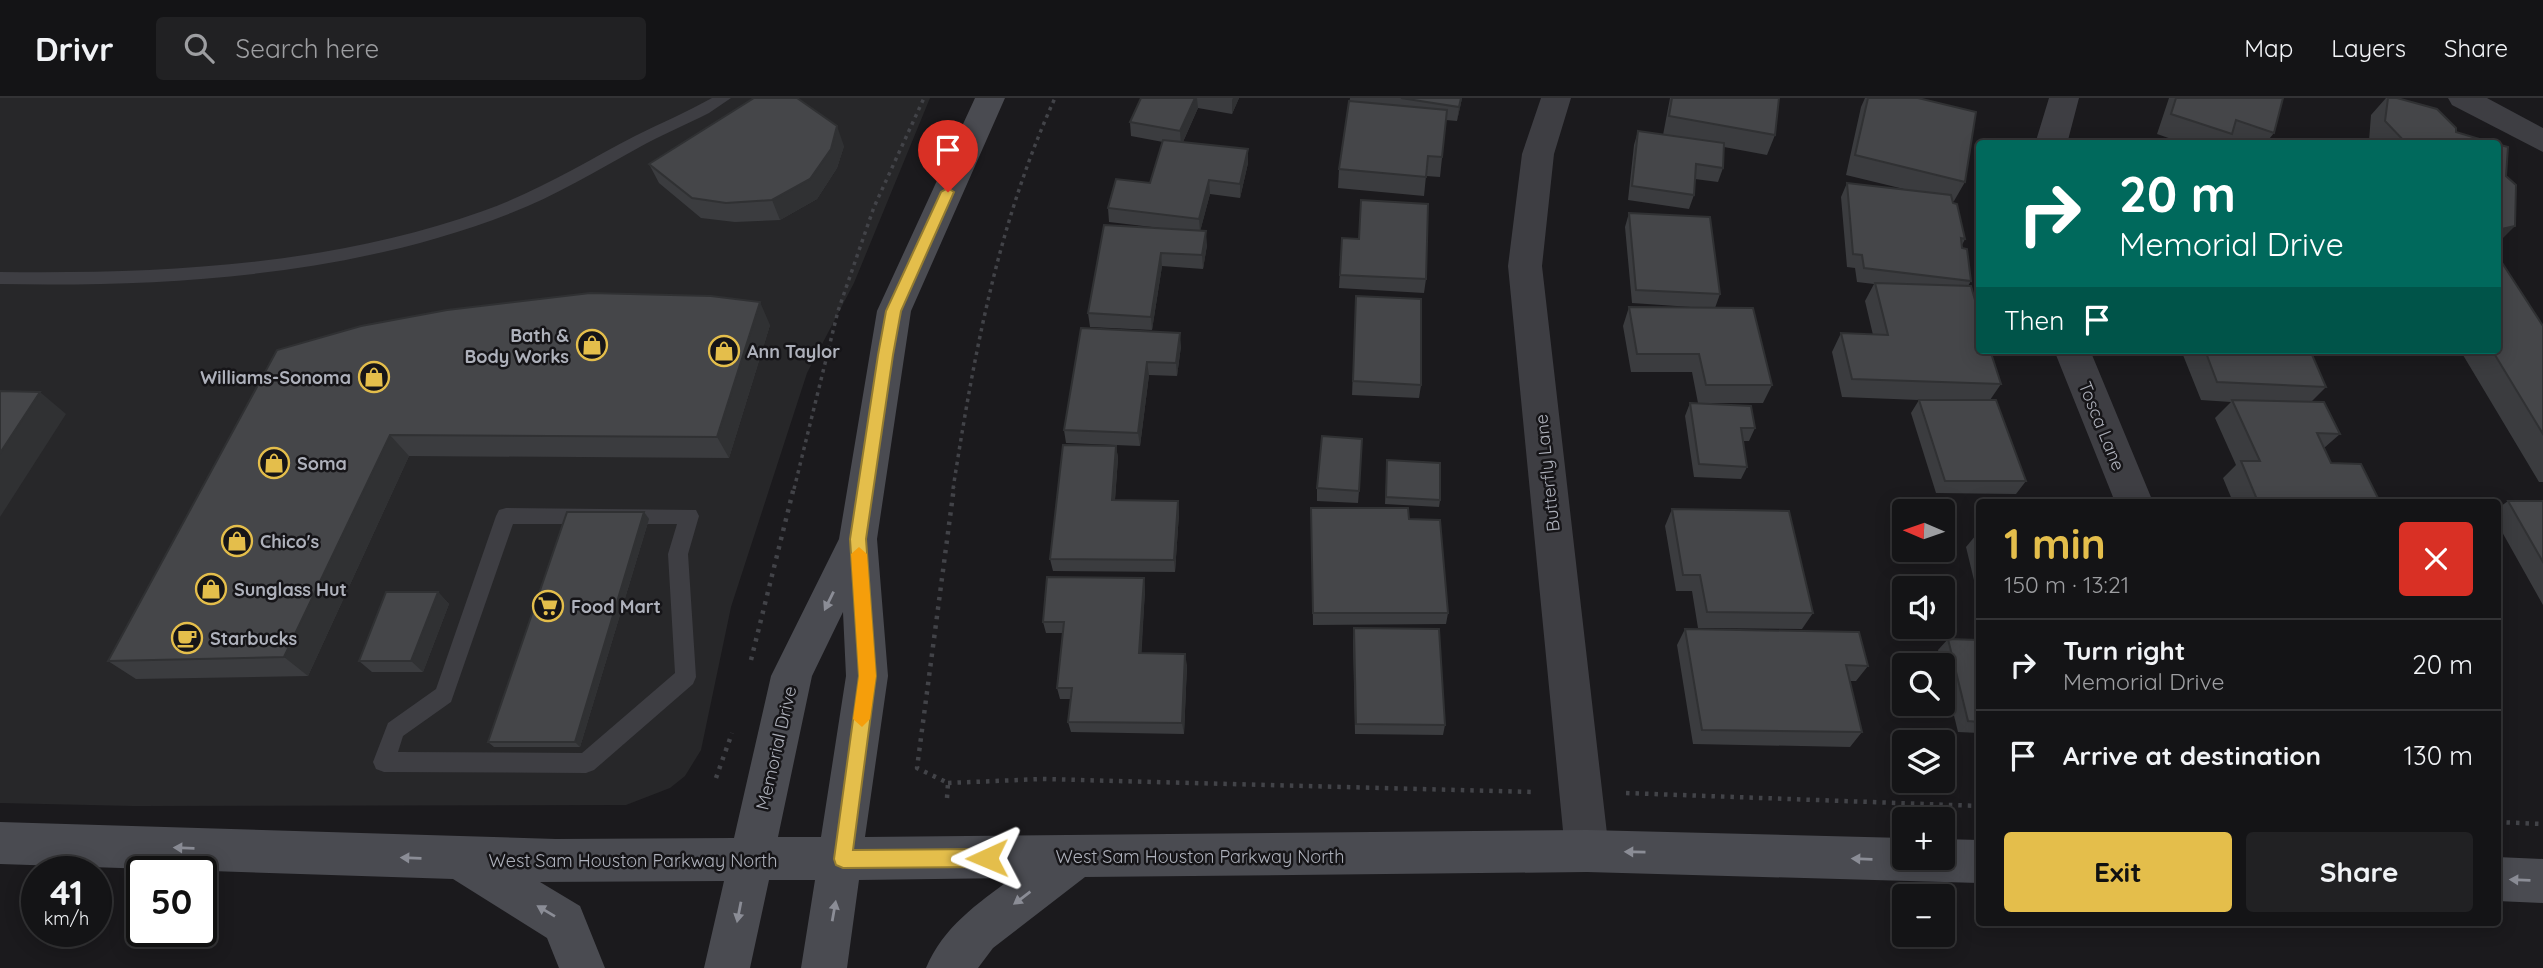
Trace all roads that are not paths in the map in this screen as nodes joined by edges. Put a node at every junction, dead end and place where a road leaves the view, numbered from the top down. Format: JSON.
{"nodes":[{"id":1,"x":723,"y":98,"type":"edge"},
{"id":2,"x":990,"y":98,"type":"edge"},
{"id":3,"x":1556,"y":98,"type":"edge"},
{"id":4,"x":2064,"y":98,"type":"edge"},
{"id":5,"x":2463,"y":98,"type":"edge"},
{"id":6,"x":2052,"y":140,"type":"edge"},
{"id":7,"x":2543,"y":141,"type":"edge"},
{"id":8,"x":0,"y":278,"type":"edge"},
{"id":9,"x":2074,"y":354,"type":"edge"},
{"id":10,"x":2133,"y":499,"type":"edge"},
{"id":11,"x":858,"y":539,"type":"junction"},
{"id":12,"x":384,"y":762,"type":"joint"},
{"id":13,"x":0,"y":843,"type":"edge"},
{"id":14,"x":1587,"y":851,"type":"junction"},
{"id":15,"x":1077,"y":856,"type":"junction"},
{"id":16,"x":749,"y":859,"type":"junction"},
{"id":17,"x":843,"y":859,"type":"junction"},
{"id":18,"x":461,"y":860,"type":"junction"},
{"id":19,"x":1976,"y":862,"type":"edge"},
{"id":20,"x":2501,"y":879,"type":"edge"},
{"id":21,"x":2543,"y":881,"type":"edge"},
{"id":22,"x":825,"y":965,"type":"edge"},
{"id":23,"x":582,"y":966,"type":"edge"},
{"id":24,"x":728,"y":967,"type":"edge"},
{"id":25,"x":949,"y":968,"type":"edge"}],
"edges":[{"from":1,"to":8,"type":"lane"},
{"from":2,"to":11,"type":"main road","name":"Memorial Drive"},
{"from":3,"to":14,"type":"street","name":"Butterfly Lane"},
{"from":4,"to":6,"type":"street"},
{"from":5,"to":7,"type":"street"},
{"from":9,"to":10,"type":"street","name":"Tosca Lane"},
{"from":11,"to":16,"type":"main road","name":"Memorial Drive","one_way":true},
{"from":11,"to":17,"type":"main road","name":"Memorial Drive"},
{"from":12,"to":12,"type":"lane"},
{"from":18,"to":13,"type":"main road","name":"West Sam Houston Parkway North","one_way":true},
{"from":14,"to":15,"type":"main road","name":"West Sam Houston Parkway North"},
{"from":19,"to":14,"type":"main road","name":"West Sam Houston Parkway North","one_way":true},
{"from":15,"to":17,"type":"main road","name":"West Sam Houston Parkway North"},
{"from":15,"to":25,"type":"main road","one_way":true},
{"from":16,"to":17,"type":"main road","name":"West Sam Houston Parkway North"},
{"from":16,"to":18,"type":"main road","name":"West Sam Houston Parkway North"},
{"from":16,"to":24,"type":"main road","name":"Memorial Drive","one_way":true},
{"from":22,"to":17,"type":"main road","name":"Memorial Drive","one_way":true},
{"from":23,"to":18,"type":"main road","one_way":true},
{"from":21,"to":20,"type":"main road","one_way":true}]}
